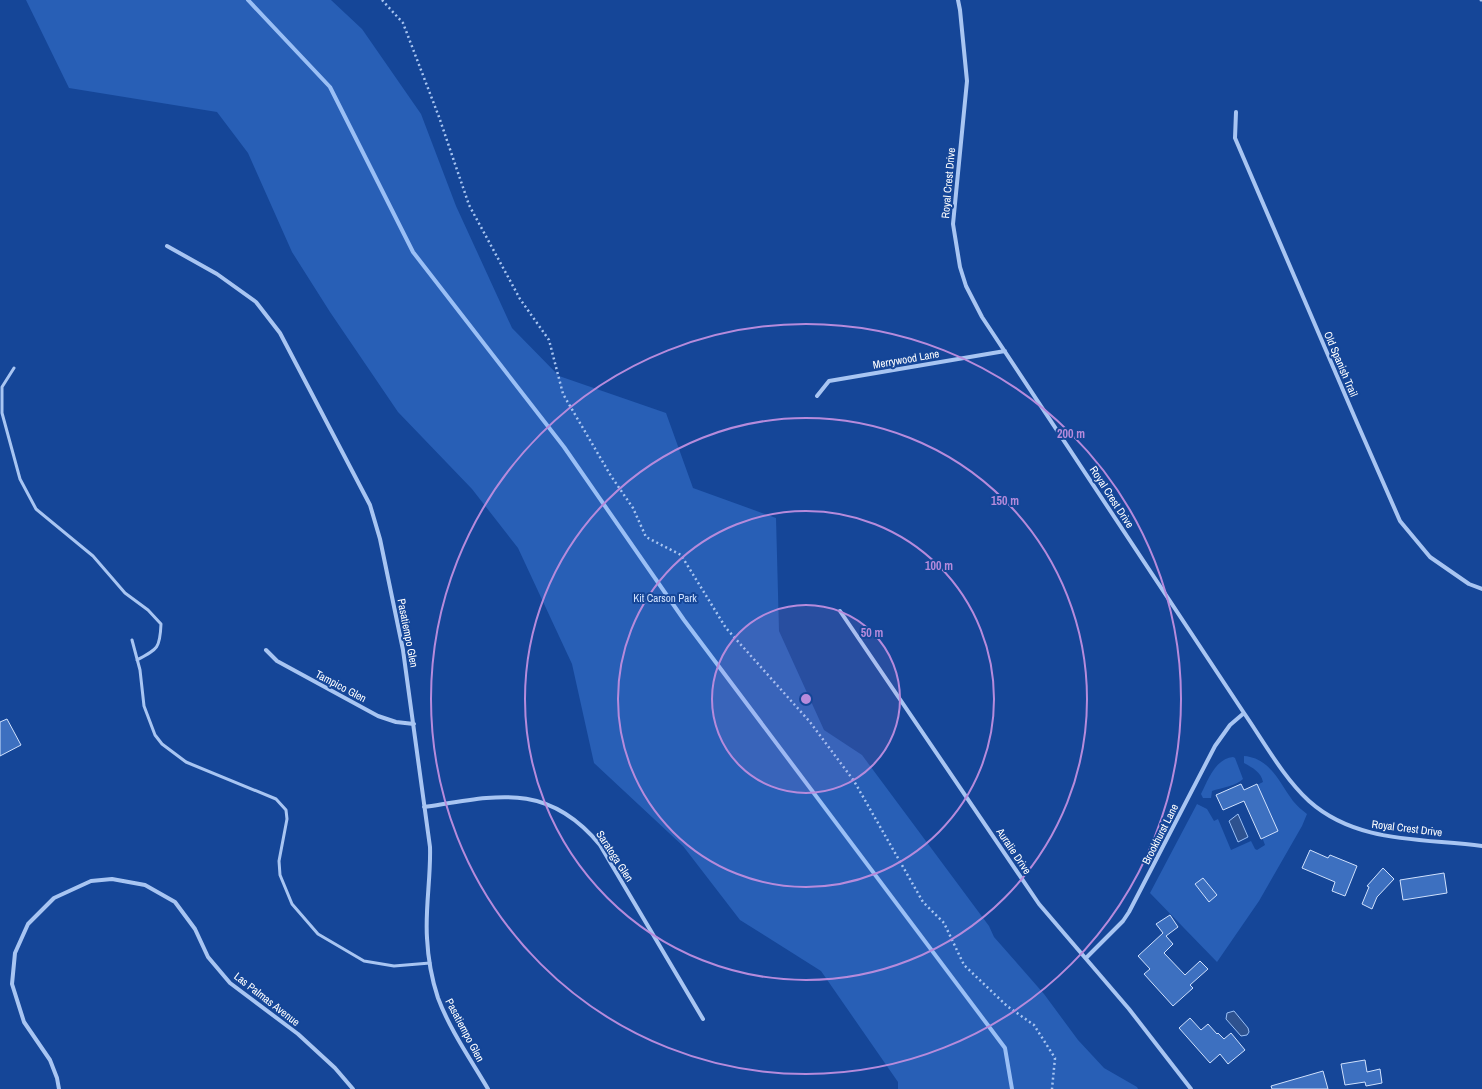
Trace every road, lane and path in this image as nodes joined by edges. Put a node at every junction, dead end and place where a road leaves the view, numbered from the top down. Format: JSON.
{"nodes":[{"id":1,"x":382,"y":0,"type":"edge"},
{"id":2,"x":958,"y":0,"type":"edge"},
{"id":3,"x":1236,"y":112,"type":"dead end"},
{"id":4,"x":167,"y":246,"type":"dead end"},
{"id":5,"x":1005,"y":351,"type":"junction"},
{"id":6,"x":14,"y":368,"type":"dead end"},
{"id":7,"x":816,"y":396,"type":"dead end"},
{"id":8,"x":1482,"y":589,"type":"edge"},
{"id":9,"x":840,"y":611,"type":"dead end"},
{"id":10,"x":132,"y":640,"type":"dead end"},
{"id":11,"x":266,"y":650,"type":"dead end"},
{"id":12,"x":138,"y":660,"type":"junction"},
{"id":13,"x":1244,"y":713,"type":"junction"},
{"id":14,"x":414,"y":724,"type":"junction"},
{"id":15,"x":424,"y":807,"type":"junction"},
{"id":16,"x":1482,"y":846,"type":"edge"},
{"id":17,"x":1086,"y":958,"type":"junction"},
{"id":18,"x":430,"y":963,"type":"junction"},
{"id":19,"x":703,"y":1019,"type":"dead end"},
{"id":20,"x":59,"y":1089,"type":"edge"},
{"id":21,"x":353,"y":1089,"type":"edge"},
{"id":22,"x":488,"y":1089,"type":"edge"},
{"id":23,"x":1052,"y":1089,"type":"edge"},
{"id":24,"x":1191,"y":1089,"type":"edge"}],
"edges":[{"from":1,"to":23,"type":"path"},
{"from":2,"to":5,"type":"street","name":"Royal Crest Drive"},
{"from":3,"to":8,"type":"street","name":"Old Spanish Trail"},
{"from":4,"to":14,"type":"street","name":"Pasatiempo Glen"},
{"from":5,"to":7,"type":"street","name":"Merrywood Lane"},
{"from":5,"to":13,"type":"street","name":"Royal Crest Drive"},
{"from":6,"to":12,"type":"lane"},
{"from":9,"to":17,"type":"street","name":"Auralie Drive"},
{"from":10,"to":12,"type":"lane"},
{"from":11,"to":14,"type":"street","name":"Tampico Glen"},
{"from":12,"to":18,"type":"lane"},
{"from":13,"to":16,"type":"street","name":"Royal Crest Drive"},
{"from":13,"to":17,"type":"street","name":"Brookhurst Lane"},
{"from":14,"to":15,"type":"street","name":"Pasatiempo Glen"},
{"from":15,"to":18,"type":"street","name":"Pasatiempo Glen"},
{"from":15,"to":19,"type":"street","name":"Saratoga Glen"},
{"from":17,"to":24,"type":"street","name":"Auralie Drive"},
{"from":18,"to":22,"type":"street","name":"Pasatiempo Glen"},
{"from":20,"to":21,"type":"street","name":"Las Palmas Avenue"}]}
